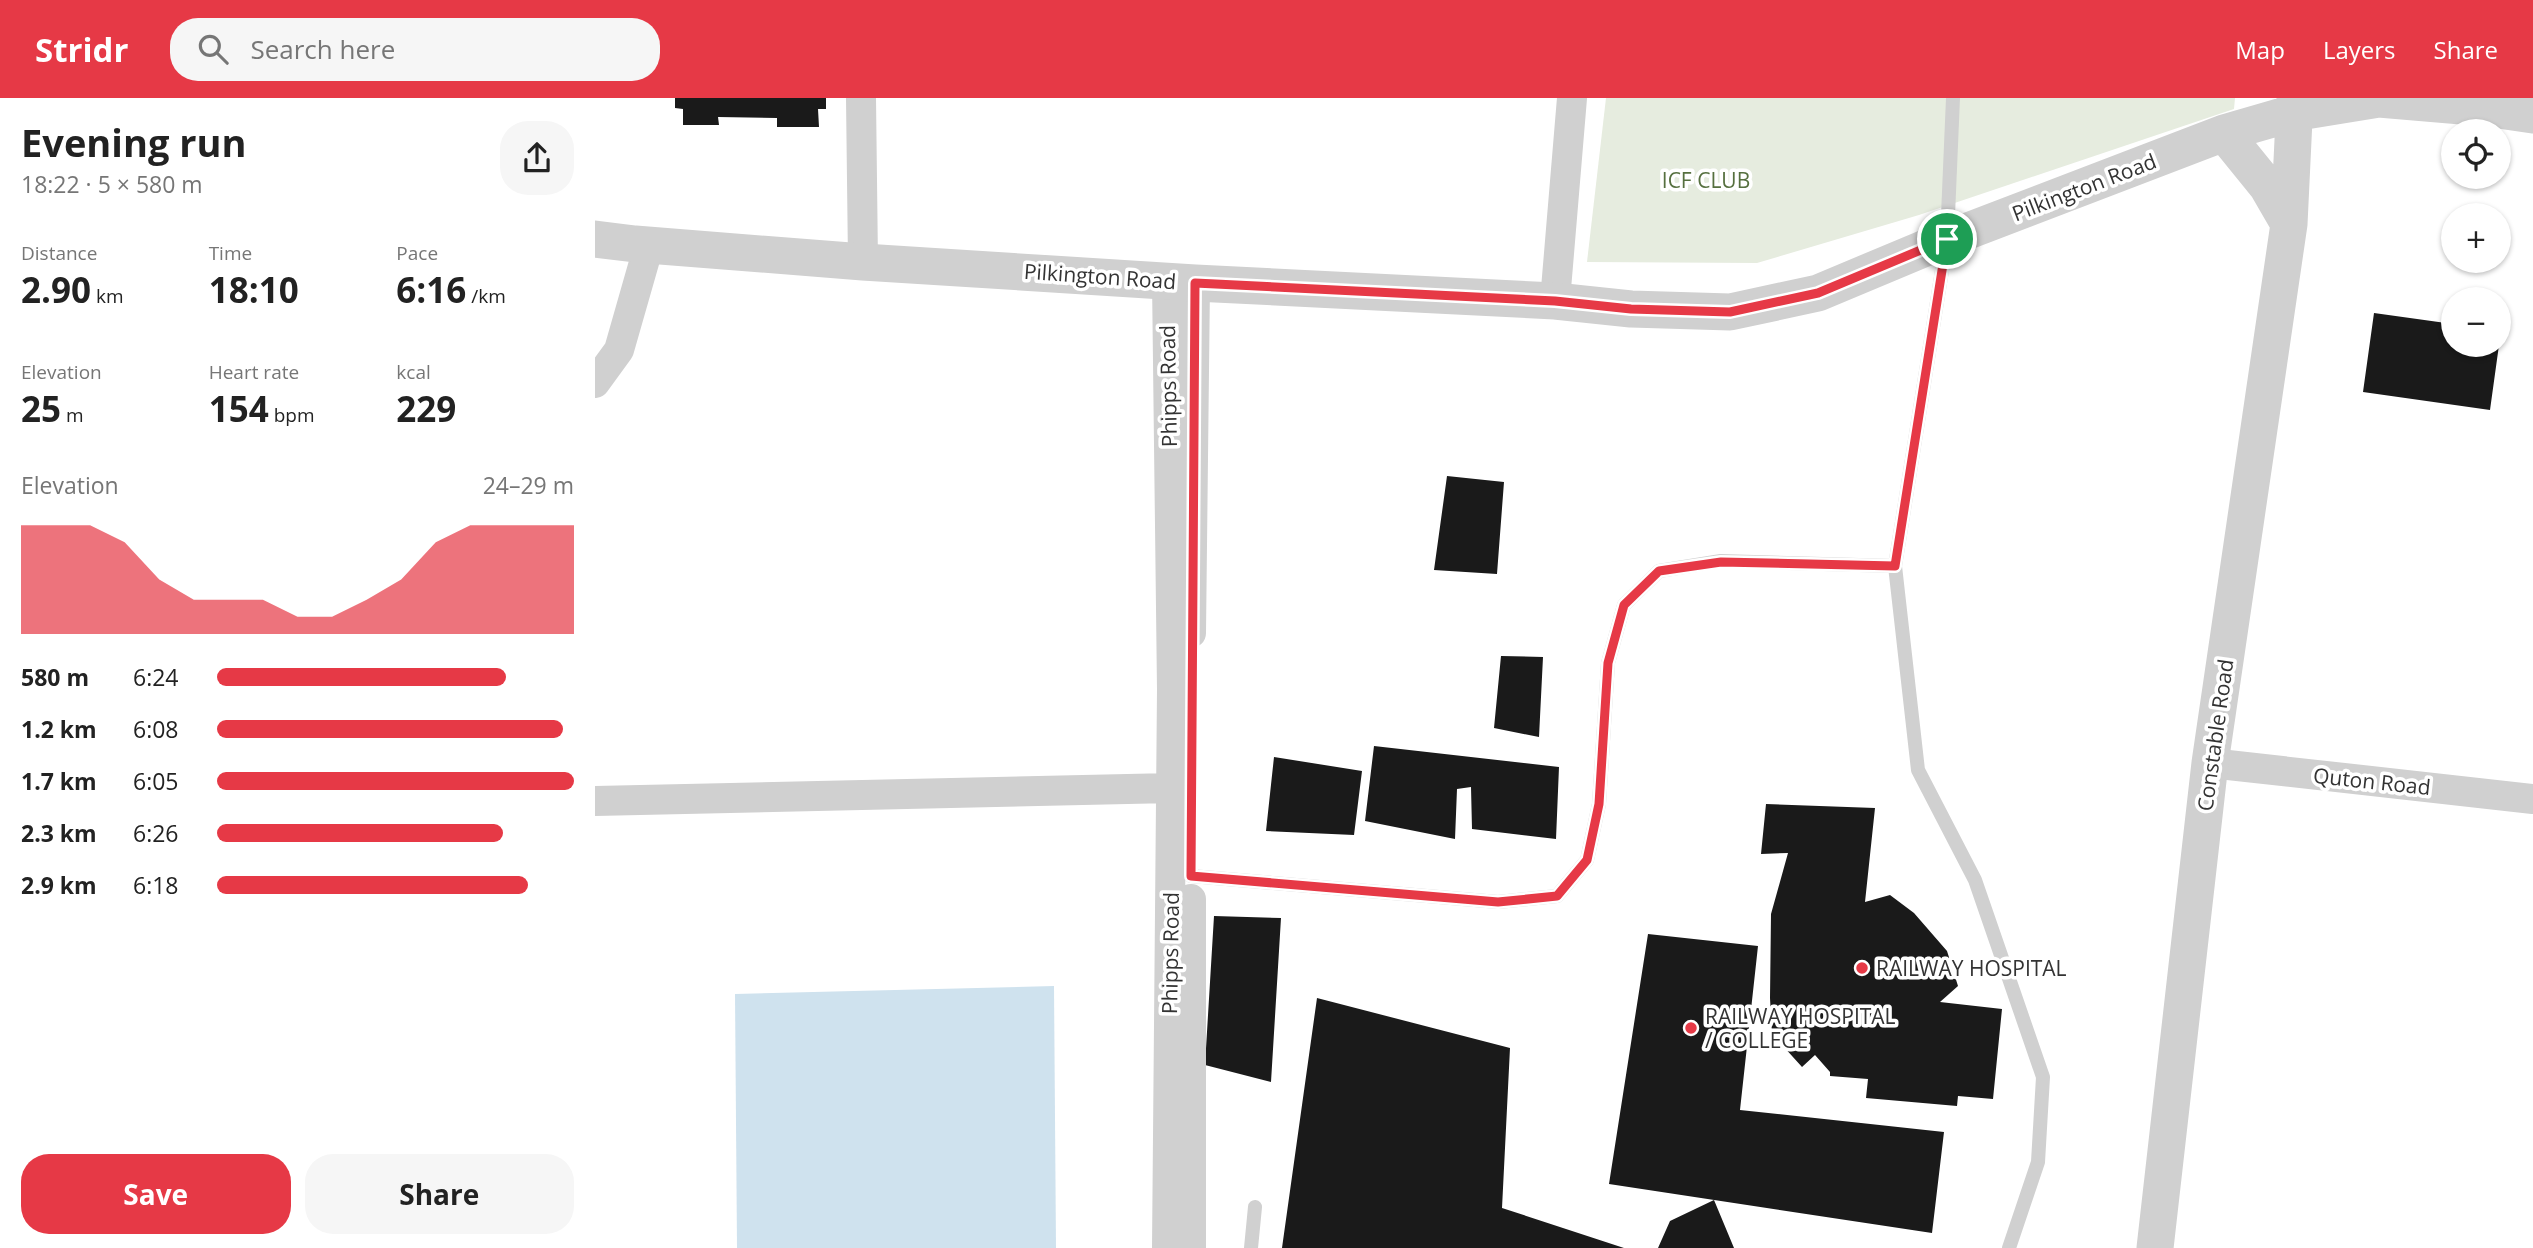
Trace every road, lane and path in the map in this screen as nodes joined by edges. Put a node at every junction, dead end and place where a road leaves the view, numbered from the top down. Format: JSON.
{"nodes":[{"id":1,"x":860,"y":98,"type":"edge"},
{"id":2,"x":1572,"y":98,"type":"edge"},
{"id":3,"x":1953,"y":98,"type":"edge"},
{"id":4,"x":2295,"y":106,"type":"edge"},
{"id":5,"x":2533,"y":115,"type":"edge"},
{"id":6,"x":2224,"y":133,"type":"junction"},
{"id":7,"x":2289,"y":224,"type":"junction"},
{"id":8,"x":595,"y":239,"type":"edge"},
{"id":9,"x":1947,"y":239,"type":"junction"},
{"id":10,"x":649,"y":245,"type":"junction"},
{"id":11,"x":863,"y":262,"type":"junction"},
{"id":12,"x":1181,"y":282,"type":"junction"},
{"id":13,"x":1555,"y":301,"type":"junction"},
{"id":14,"x":595,"y":383,"type":"edge"},
{"id":15,"x":1895,"y":566,"type":"junction"},
{"id":16,"x":2210,"y":763,"type":"junction"},
{"id":17,"x":1172,"y":788,"type":"junction"},
{"id":18,"x":2533,"y":799,"type":"edge"},
{"id":19,"x":595,"y":801,"type":"edge"},
{"id":20,"x":1191,"y":876,"type":"junction"},
{"id":21,"x":1255,"y":1208,"type":"dead end"},
{"id":22,"x":1167,"y":1248,"type":"edge"},
{"id":23,"x":1191,"y":1248,"type":"edge"},
{"id":24,"x":1251,"y":1248,"type":"edge"},
{"id":25,"x":2009,"y":1248,"type":"edge"},
{"id":26,"x":2155,"y":1248,"type":"edge"}],
"edges":[{"from":1,"to":11,"type":"street"},
{"from":2,"to":13,"type":"street"},
{"from":3,"to":9,"type":"lane"},
{"from":4,"to":5,"type":"street","name":"Pilkington Road"},
{"from":4,"to":6,"type":"street","name":"Pilkington Road"},
{"from":4,"to":7,"type":"street","name":"Constable Road"},
{"from":6,"to":7,"type":"street"},
{"from":6,"to":9,"type":"street","name":"Pilkington Road"},
{"from":7,"to":16,"type":"street","name":"Constable Road"},
{"from":8,"to":10,"type":"street","name":"Pilkington Road"},
{"from":9,"to":13,"type":"street","name":"Pilkington Road"},
{"from":9,"to":15,"type":"lane"},
{"from":10,"to":11,"type":"street","name":"Pilkington Road"},
{"from":10,"to":14,"type":"street"},
{"from":11,"to":12,"type":"street","name":"Pilkington Road"},
{"from":12,"to":13,"type":"street","name":"Pilkington Road"},
{"from":12,"to":17,"type":"street","name":"Phipps Road"},
{"from":12,"to":20,"type":"street","name":"Phipps Road"},
{"from":15,"to":20,"type":"lane"},
{"from":15,"to":25,"type":"lane"},
{"from":16,"to":18,"type":"street","name":"Quton Road"},
{"from":16,"to":26,"type":"street","name":"Constable Road"},
{"from":17,"to":19,"type":"street"},
{"from":17,"to":22,"type":"street","name":"Phipps Road"},
{"from":20,"to":23,"type":"street","name":"Phipps Road"},
{"from":21,"to":24,"type":"lane"}]}
